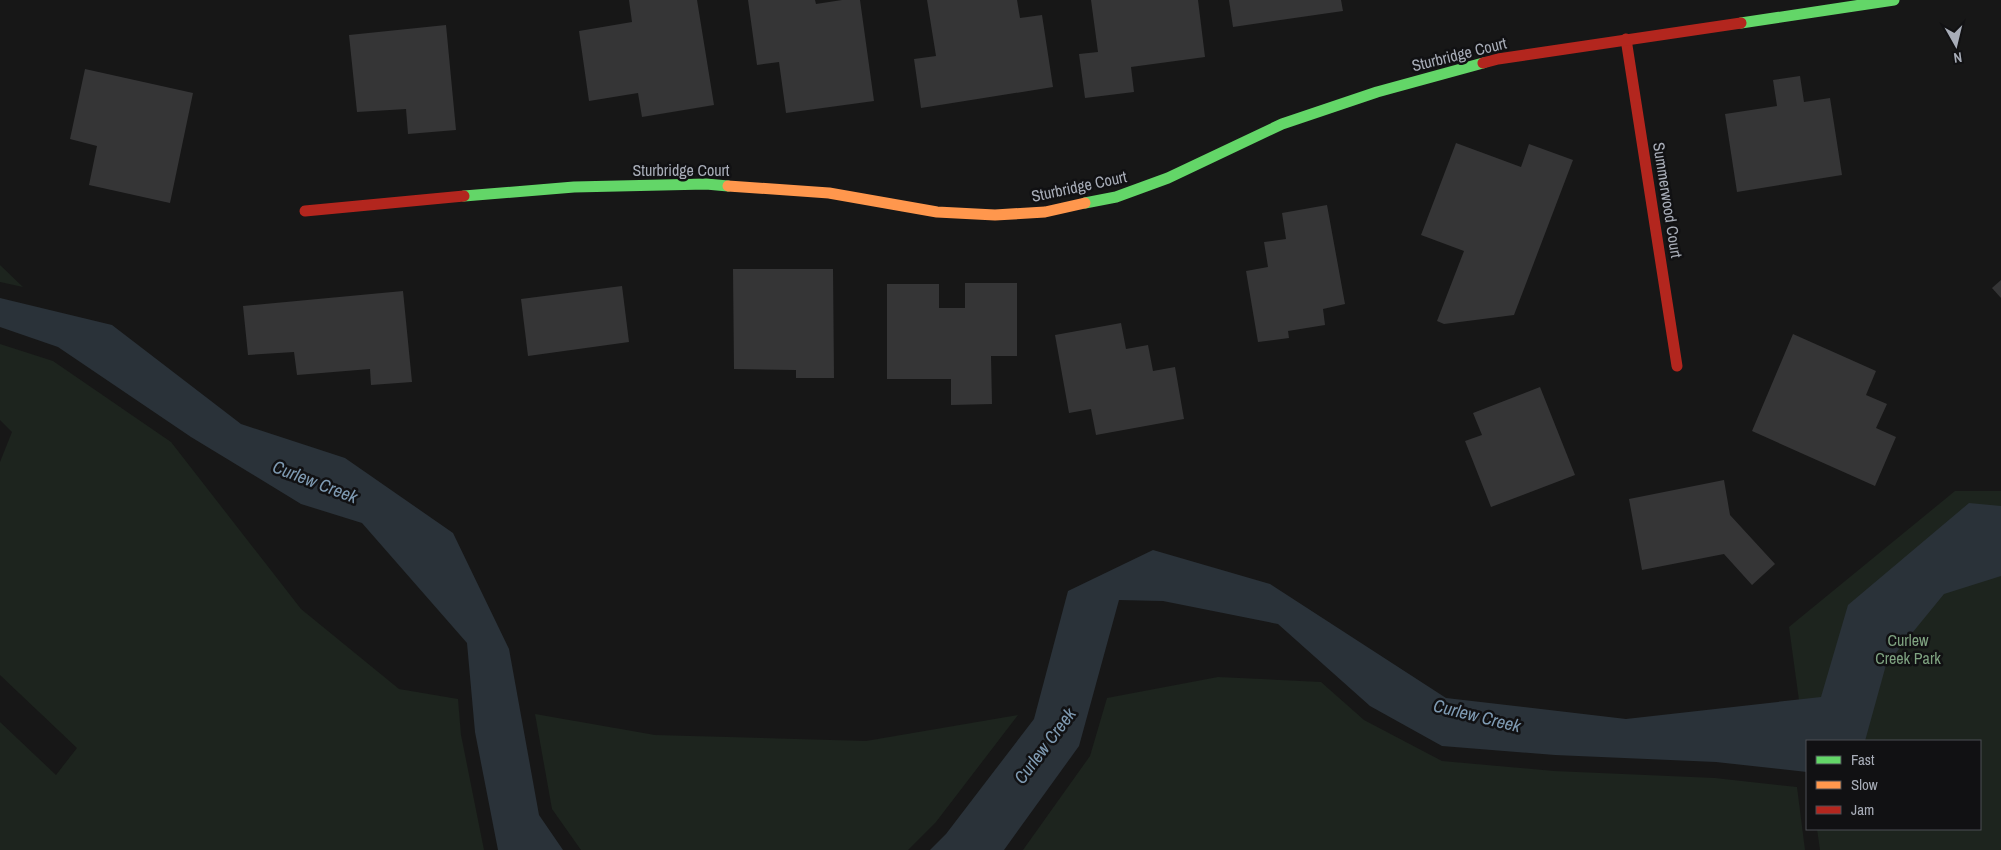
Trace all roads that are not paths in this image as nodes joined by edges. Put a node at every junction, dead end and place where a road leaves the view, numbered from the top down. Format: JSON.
{"nodes":[{"id":1,"x":1894,"y":0,"type":"edge"},
{"id":2,"x":1626,"y":39,"type":"junction"},
{"id":3,"x":305,"y":211,"type":"dead end"},
{"id":4,"x":1677,"y":366,"type":"dead end"}],
"edges":[{"from":1,"to":2,"type":"street","name":"Sturbridge Court"},
{"from":2,"to":3,"type":"street","name":"Sturbridge Court"},
{"from":2,"to":4,"type":"street","name":"Summerwood Court"}]}
